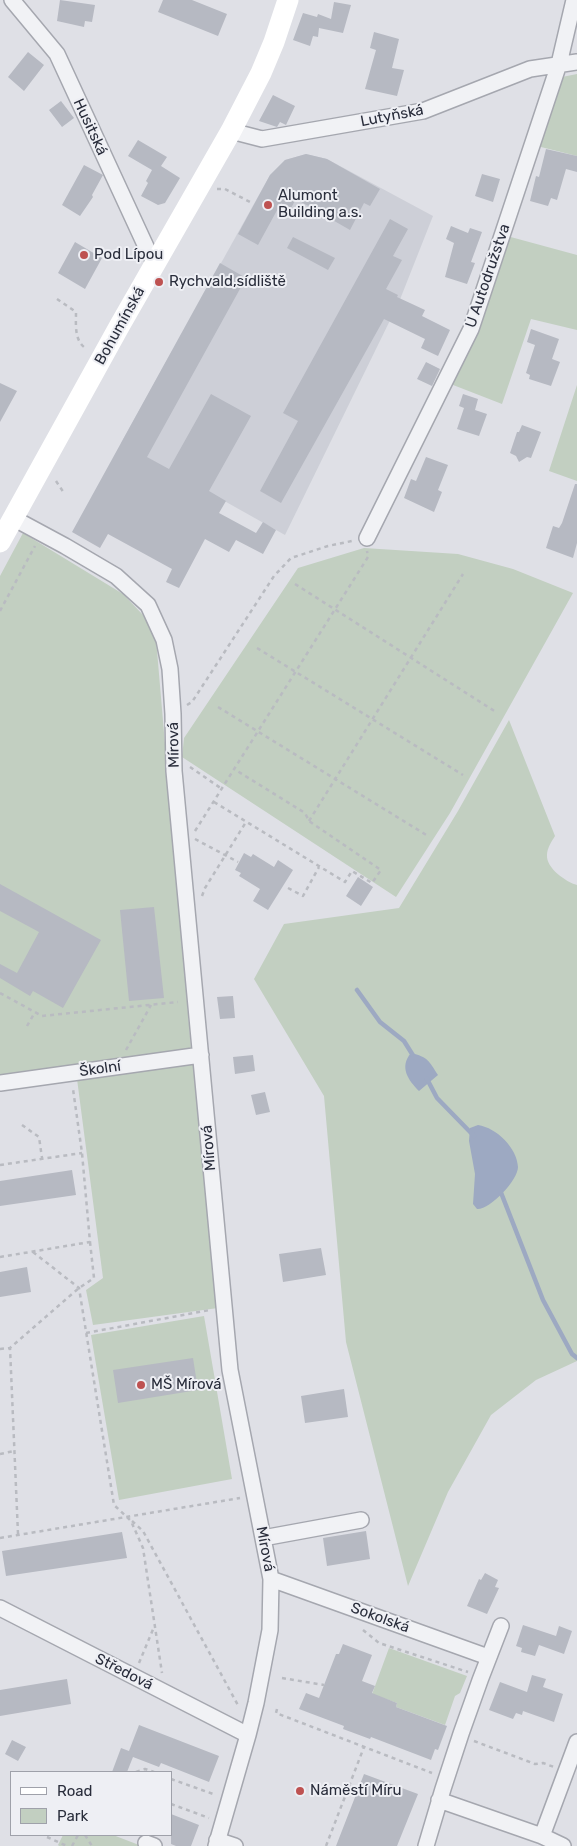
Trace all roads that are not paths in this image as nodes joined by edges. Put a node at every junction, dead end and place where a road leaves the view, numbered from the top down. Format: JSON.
{"nodes":[{"id":1,"x":12,"y":0,"type":"edge"},
{"id":2,"x":288,"y":0,"type":"edge"},
{"id":3,"x":574,"y":0,"type":"edge"},
{"id":4,"x":577,"y":62,"type":"edge"},
{"id":5,"x":559,"y":64,"type":"junction"},
{"id":6,"x":231,"y":130,"type":"junction"},
{"id":7,"x":155,"y":263,"type":"junction"},
{"id":8,"x":13,"y":518,"type":"junction"},
{"id":9,"x":366,"y":538,"type":"road end"},
{"id":10,"x":0,"y":542,"type":"edge"},
{"id":11,"x":200,"y":1055,"type":"junction"},
{"id":12,"x":0,"y":1083,"type":"edge"},
{"id":13,"x":361,"y":1520,"type":"dead end"},
{"id":14,"x":263,"y":1538,"type":"junction"},
{"id":15,"x":271,"y":1579,"type":"junction"},
{"id":16,"x":0,"y":1608,"type":"edge"},
{"id":17,"x":501,"y":1626,"type":"dead end"},
{"id":18,"x":488,"y":1657,"type":"junction"},
{"id":19,"x":248,"y":1735,"type":"junction"},
{"id":20,"x":577,"y":1742,"type":"edge"},
{"id":21,"x":439,"y":1800,"type":"junction"},
{"id":22,"x":542,"y":1836,"type":"junction"},
{"id":23,"x":217,"y":1843,"type":"edge"},
{"id":24,"x":235,"y":1846,"type":"edge"},
{"id":25,"x":426,"y":1846,"type":"edge"},
{"id":26,"x":563,"y":1846,"type":"edge"}],
"edges":[{"from":1,"to":7,"type":"street","name":"Husitská"},
{"from":2,"to":6,"type":"main road","name":"Bohumínská"},
{"from":3,"to":5,"type":"street","name":"U Autodružstva"},
{"from":4,"to":5,"type":"street","name":"Lutyňská"},
{"from":5,"to":6,"type":"street","name":"Lutyňská"},
{"from":5,"to":9,"type":"street","name":"U Autodružstva"},
{"from":6,"to":7,"type":"main road","name":"Bohumínská"},
{"from":7,"to":8,"type":"main road","name":"Bohumínská"},
{"from":8,"to":10,"type":"main road","name":"Bohumínská"},
{"from":8,"to":11,"type":"street","name":"Mírová"},
{"from":11,"to":12,"type":"street","name":"Školní"},
{"from":11,"to":14,"type":"street","name":"Mírová"},
{"from":13,"to":14,"type":"street"},
{"from":14,"to":15,"type":"street","name":"Mírová"},
{"from":15,"to":18,"type":"street","name":"Sokolská"},
{"from":15,"to":19,"type":"street","name":"Mírová"},
{"from":16,"to":19,"type":"street","name":"Středová"},
{"from":17,"to":18,"type":"street"},
{"from":18,"to":21,"type":"street"},
{"from":19,"to":23,"type":"street","name":"Mírová"},
{"from":20,"to":22,"type":"street"},
{"from":21,"to":22,"type":"street"},
{"from":21,"to":25,"type":"street"},
{"from":22,"to":26,"type":"street"},
{"from":23,"to":24,"type":"street"}]}
